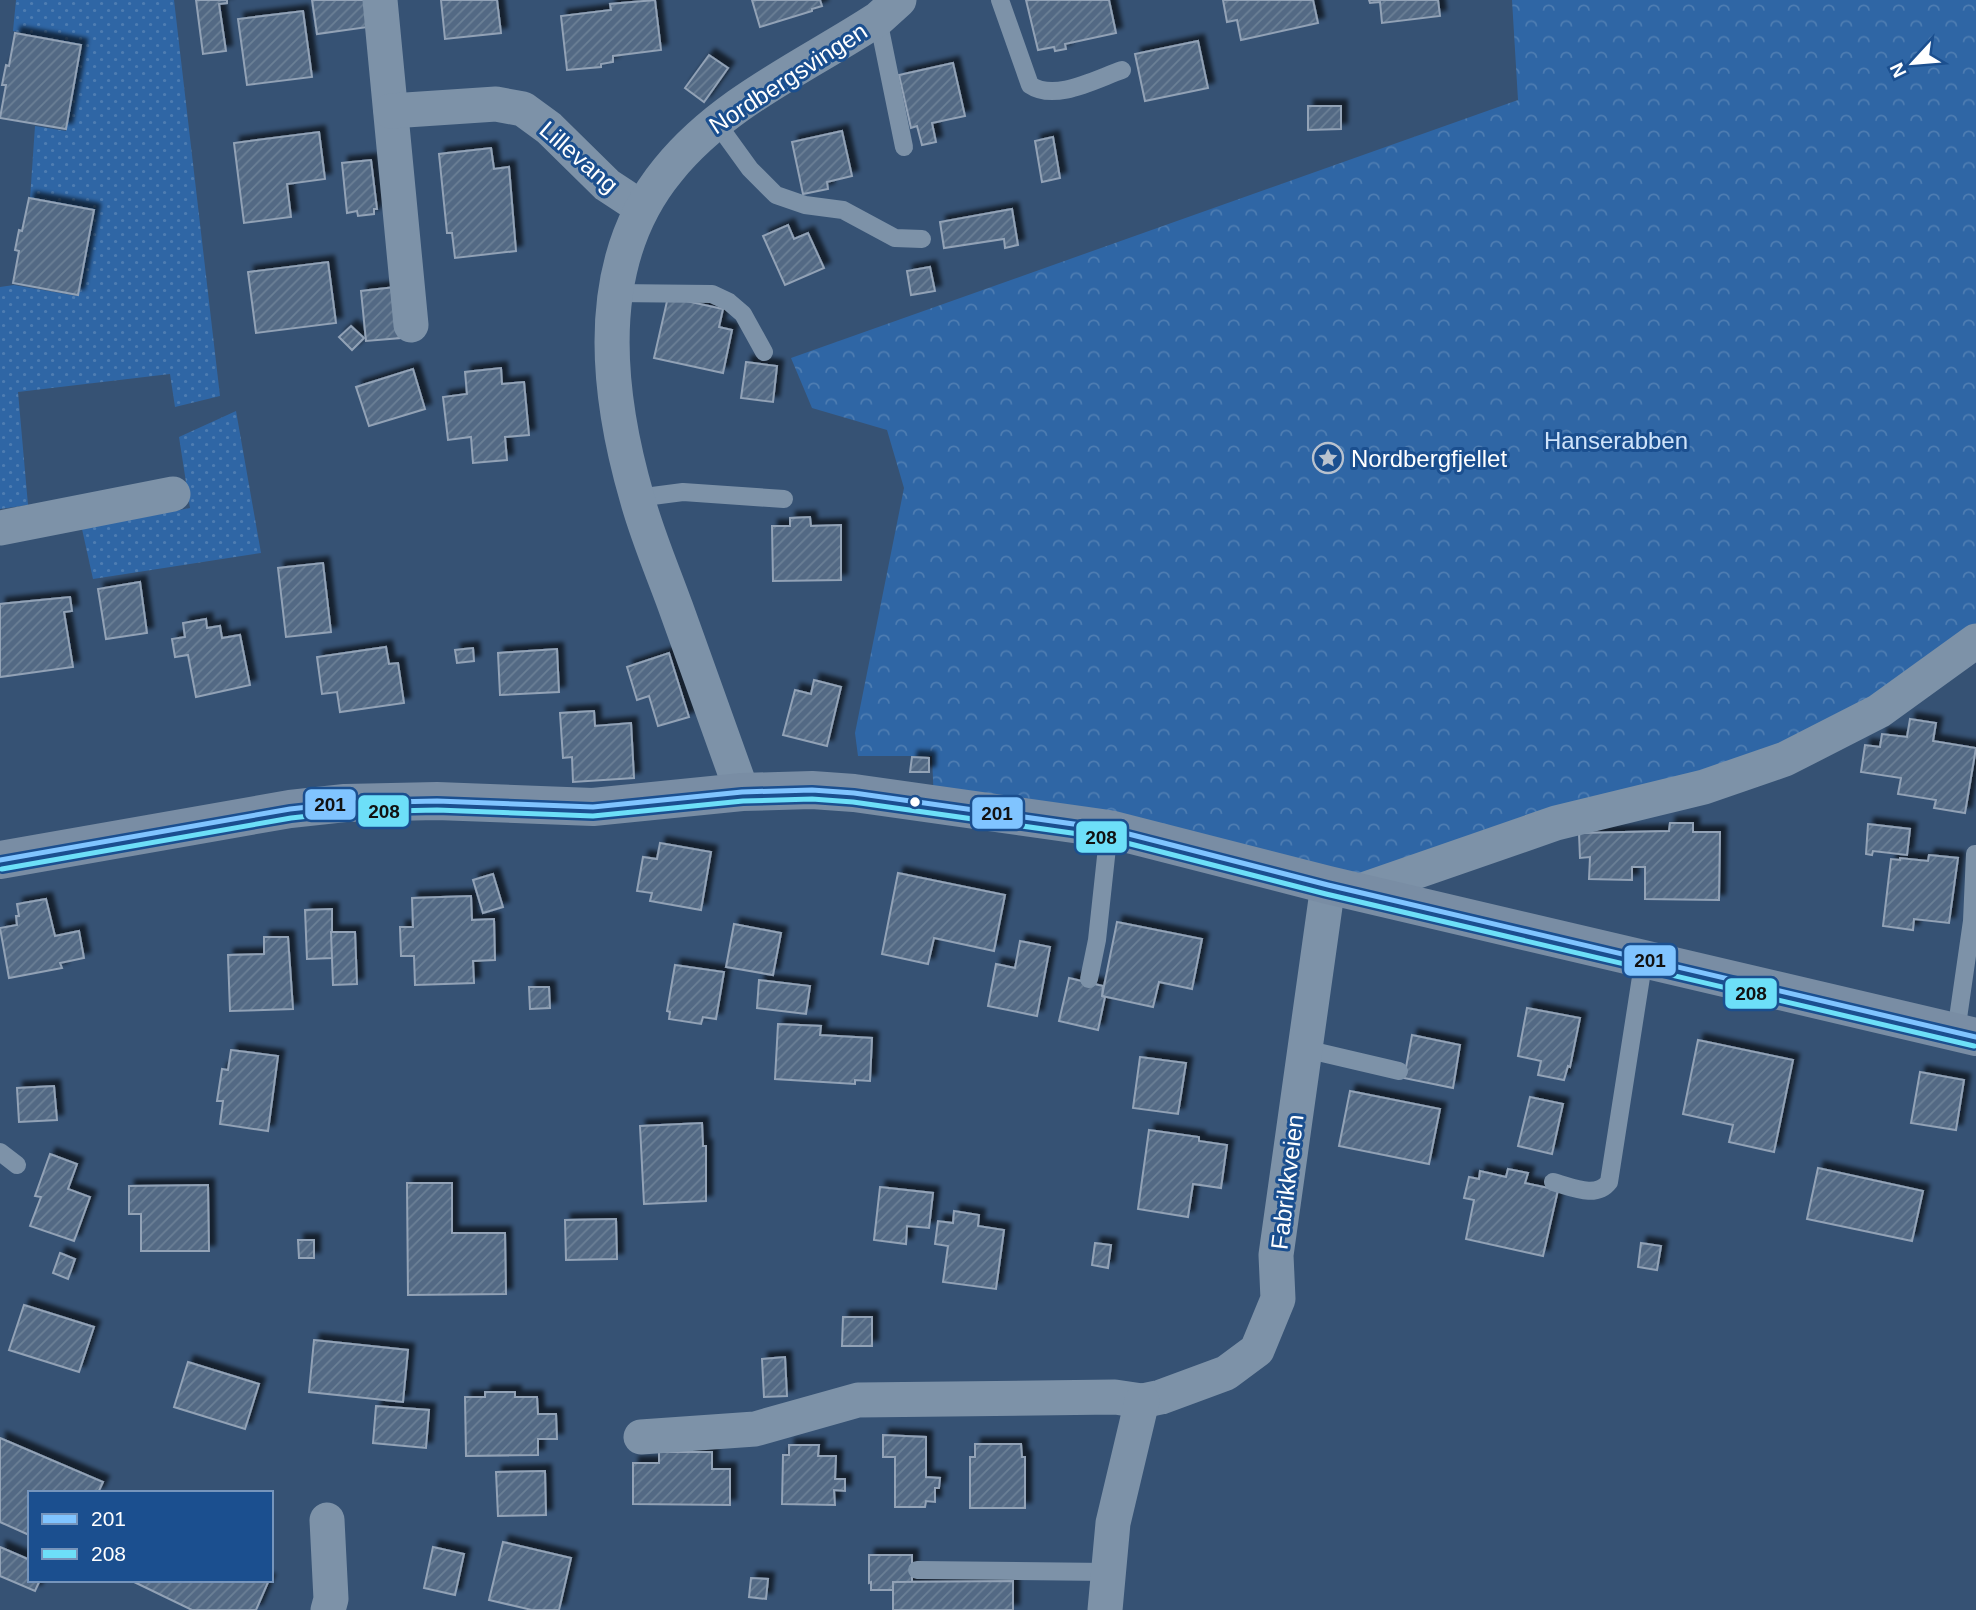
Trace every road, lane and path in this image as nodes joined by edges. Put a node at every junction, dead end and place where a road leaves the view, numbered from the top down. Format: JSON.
{"nodes":[{"id":1,"x":380,"y":0,"type":"edge"},
{"id":2,"x":1000,"y":0,"type":"edge"},
{"id":3,"x":889,"y":10,"type":"edge"},
{"id":4,"x":1122,"y":70,"type":"dead end"},
{"id":5,"x":391,"y":111,"type":"junction"},
{"id":6,"x":716,"y":121,"type":"junction"},
{"id":7,"x":904,"y":147,"type":"dead end"},
{"id":8,"x":642,"y":208,"type":"junction"},
{"id":9,"x":922,"y":239,"type":"dead end"},
{"id":10,"x":614,"y":293,"type":"junction"},
{"id":11,"x":411,"y":325,"type":"dead end"},
{"id":12,"x":764,"y":352,"type":"dead end"},
{"id":13,"x":173,"y":494,"type":"dead end"},
{"id":14,"x":637,"y":498,"type":"junction"},
{"id":15,"x":784,"y":499,"type":"dead end"},
{"id":16,"x":0,"y":528,"type":"edge"},
{"id":17,"x":1976,"y":641,"type":"edge"},
{"id":18,"x":742,"y":792,"type":"junction"},
{"id":19,"x":1109,"y":829,"type":"junction"},
{"id":20,"x":1975,"y":854,"type":"edge"},
{"id":21,"x":0,"y":860,"type":"edge"},
{"id":22,"x":1344,"y":888,"type":"junction"},
{"id":23,"x":1644,"y":958,"type":"junction"},
{"id":24,"x":1089,"y":979,"type":"dead end"},
{"id":25,"x":1966,"y":1034,"type":"edge"},
{"id":26,"x":1305,"y":1049,"type":"junction"},
{"id":27,"x":1399,"y":1070,"type":"dead end"},
{"id":28,"x":0,"y":1152,"type":"edge"},
{"id":29,"x":17,"y":1165,"type":"dead end"},
{"id":30,"x":1553,"y":1182,"type":"dead end"},
{"id":31,"x":1142,"y":1401,"type":"junction"},
{"id":32,"x":641,"y":1437,"type":"dead end"},
{"id":33,"x":327,"y":1520,"type":"dead end"},
{"id":34,"x":917,"y":1570,"type":"dead end"},
{"id":35,"x":1109,"y":1572,"type":"junction"},
{"id":36,"x":328,"y":1610,"type":"edge"},
{"id":37,"x":1105,"y":1610,"type":"edge"}],
"edges":[{"from":1,"to":5,"type":"street"},
{"from":2,"to":4,"type":"lane"},
{"from":3,"to":6,"type":"street","name":"Nordbergsvingen"},
{"from":3,"to":7,"type":"lane"},
{"from":5,"to":8,"type":"street","name":"Lillevang"},
{"from":5,"to":11,"type":"street"},
{"from":6,"to":8,"type":"street","name":"Nordbergsvingen"},
{"from":6,"to":9,"type":"lane"},
{"from":8,"to":10,"type":"street","name":"Nordbergsvingen"},
{"from":10,"to":12,"type":"lane"},
{"from":10,"to":14,"type":"street","name":"Nordbergsvingen"},
{"from":13,"to":16,"type":"street"},
{"from":14,"to":15,"type":"lane"},
{"from":14,"to":18,"type":"street","name":"Nordbergsvingen"},
{"from":17,"to":22,"type":"street"},
{"from":18,"to":19,"type":"street"},
{"from":18,"to":21,"type":"street"},
{"from":19,"to":22,"type":"street"},
{"from":19,"to":24,"type":"lane"},
{"from":20,"to":25,"type":"lane"},
{"from":22,"to":23,"type":"street"},
{"from":22,"to":26,"type":"street","name":"Fabrikkveien"},
{"from":23,"to":25,"type":"street"},
{"from":23,"to":30,"type":"lane"},
{"from":26,"to":27,"type":"lane"},
{"from":26,"to":31,"type":"street","name":"Fabrikkveien"},
{"from":28,"to":29,"type":"lane"},
{"from":31,"to":32,"type":"street","name":"Fabrikkveien"},
{"from":31,"to":35,"type":"street"},
{"from":33,"to":36,"type":"street"},
{"from":34,"to":35,"type":"lane"},
{"from":35,"to":37,"type":"street"}]}
